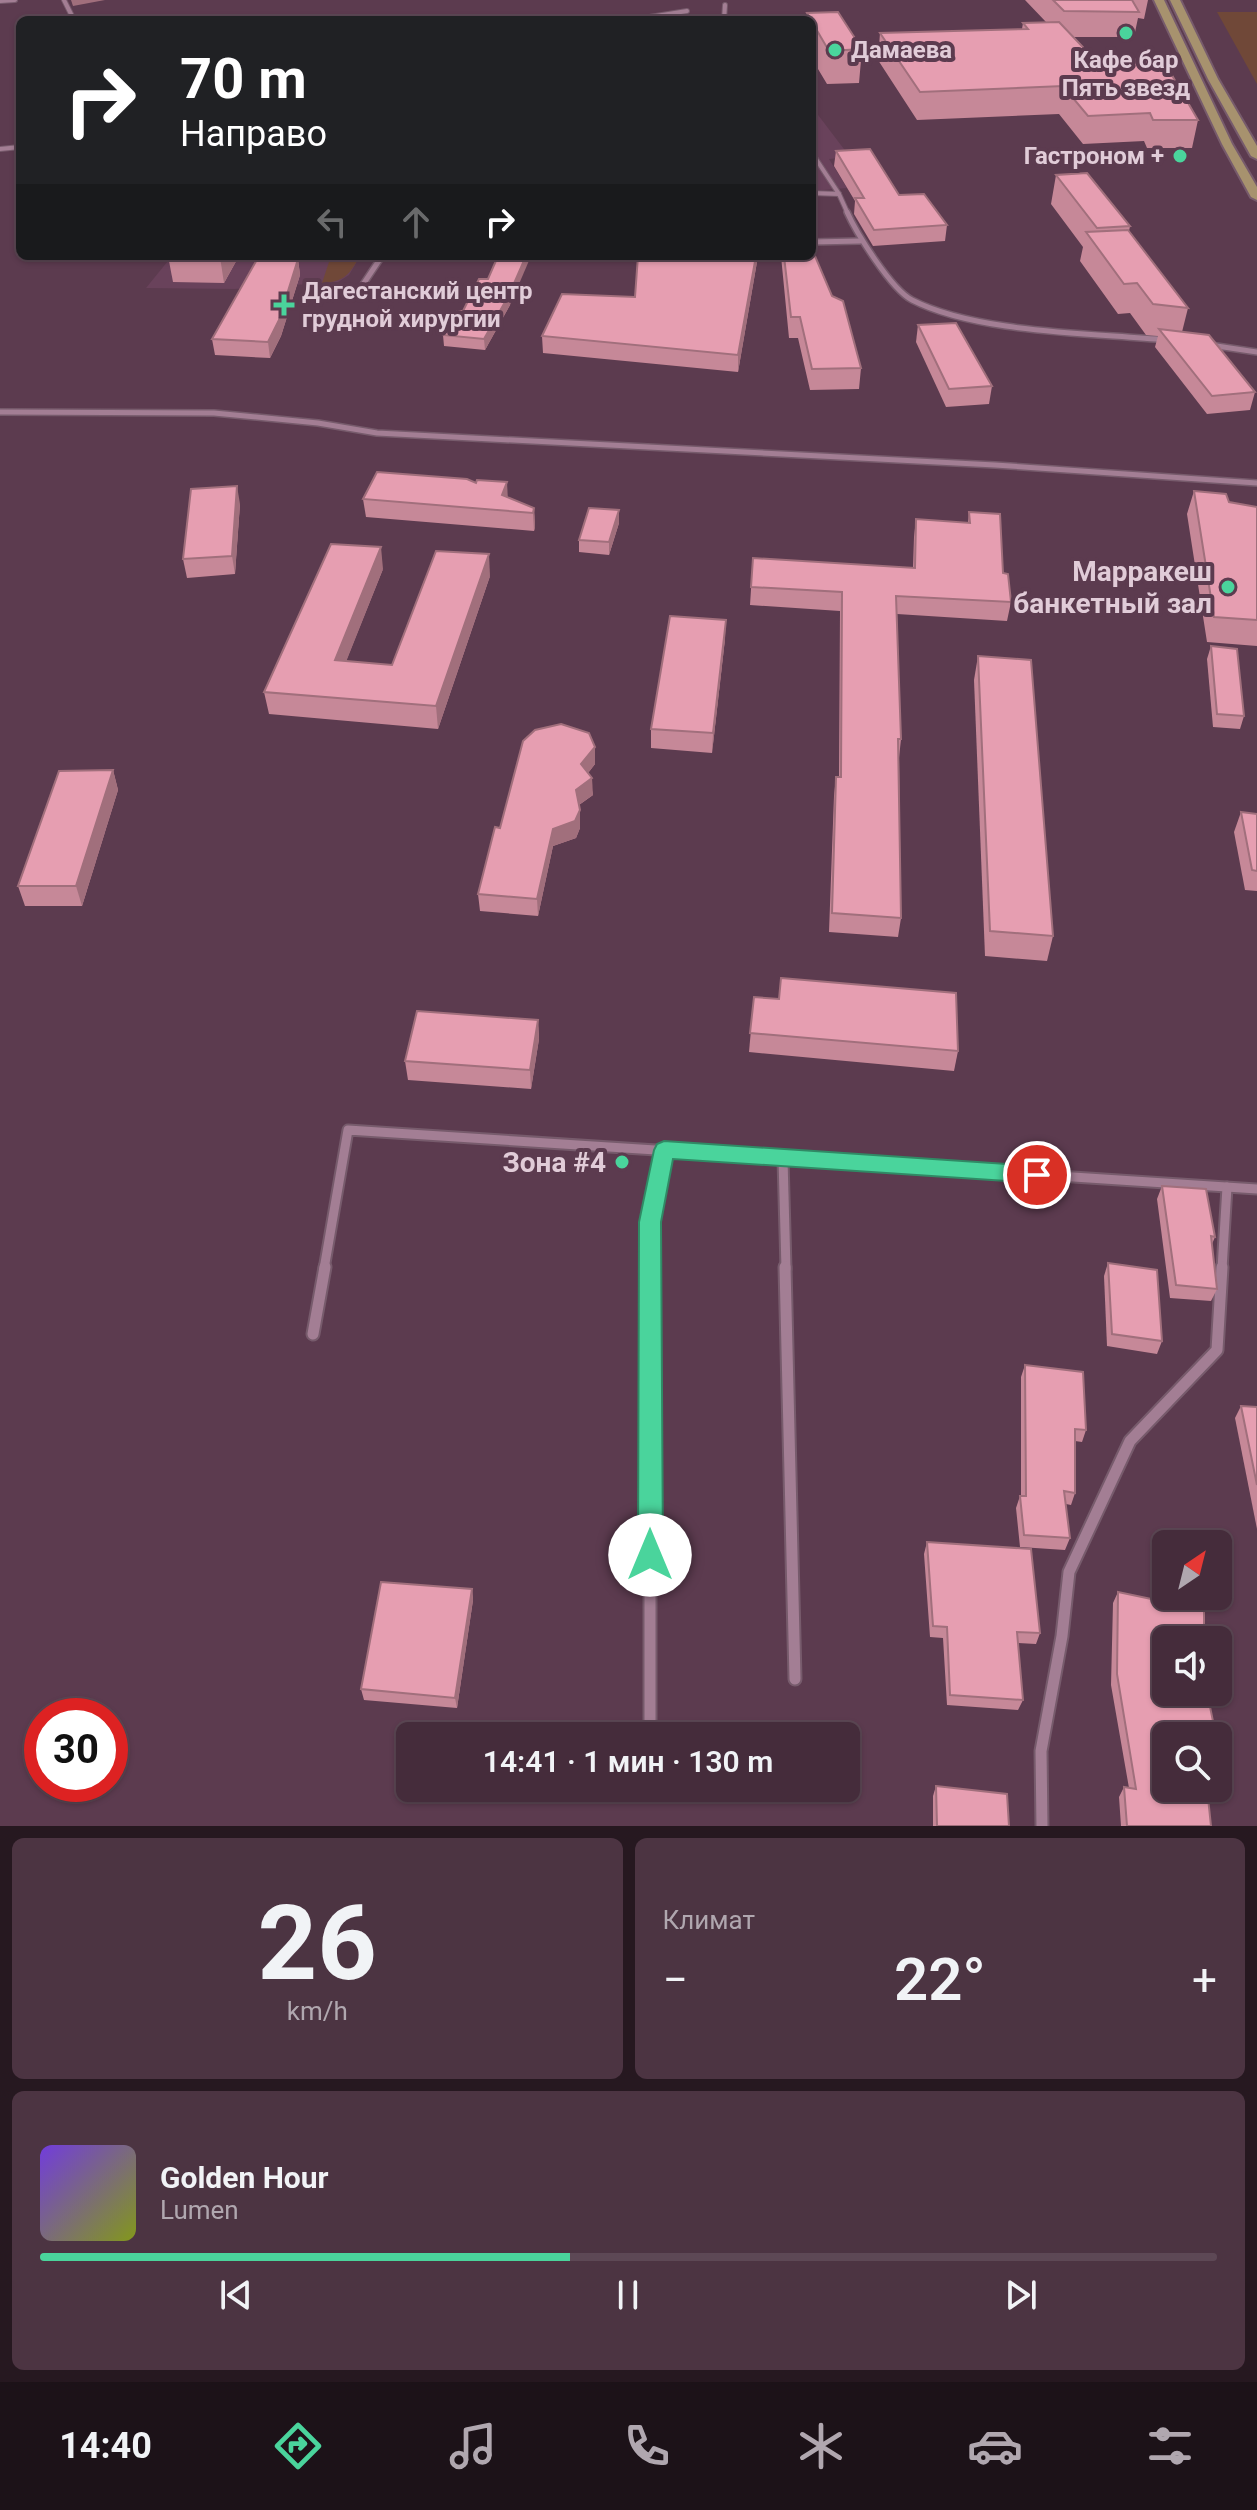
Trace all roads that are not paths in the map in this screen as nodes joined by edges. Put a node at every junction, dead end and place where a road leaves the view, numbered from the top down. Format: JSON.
{"nodes":[{"id":1,"x":15,"y":0,"type":"edge"},
{"id":2,"x":1159,"y":0,"type":"edge"},
{"id":3,"x":1175,"y":0,"type":"edge"},
{"id":4,"x":0,"y":1,"type":"edge"},
{"id":5,"x":725,"y":5,"type":"dead end"},
{"id":6,"x":687,"y":11,"type":"dead end"},
{"id":7,"x":656,"y":16,"type":"edge"},
{"id":8,"x":724,"y":16,"type":"edge"},
{"id":9,"x":1257,"y":156,"type":"edge"},
{"id":10,"x":816,"y":159,"type":"edge"},
{"id":11,"x":816,"y":193,"type":"edge"},
{"id":12,"x":839,"y":194,"type":"junction"},
{"id":13,"x":1257,"y":197,"type":"edge"},
{"id":14,"x":860,"y":241,"type":"junction"},
{"id":15,"x":816,"y":242,"type":"edge"},
{"id":16,"x":379,"y":260,"type":"edge"},
{"id":17,"x":358,"y":292,"type":"dead end"},
{"id":18,"x":1173,"y":341,"type":"edge"},
{"id":19,"x":1201,"y":344,"type":"edge"},
{"id":20,"x":1257,"y":352,"type":"edge"},
{"id":21,"x":0,"y":412,"type":"edge"},
{"id":22,"x":1257,"y":483,"type":"edge"},
{"id":23,"x":664,"y":1150,"type":"junction"},
{"id":24,"x":783,"y":1159,"type":"junction"},
{"id":25,"x":1227,"y":1187,"type":"junction"},
{"id":26,"x":1257,"y":1189,"type":"edge"},
{"id":27,"x":313,"y":1334,"type":"dead end"},
{"id":28,"x":795,"y":1679,"type":"dead end"},
{"id":29,"x":650,"y":1722,"type":"edge"},
{"id":30,"x":1042,"y":1826,"type":"edge"}],
"edges":[{"from":1,"to":4,"type":"street"},
{"from":2,"to":13,"type":"main road"},
{"from":3,"to":9,"type":"main road"},
{"from":5,"to":8,"type":"street"},
{"from":6,"to":7,"type":"street"},
{"from":10,"to":12,"type":"street"},
{"from":11,"to":12,"type":"street"},
{"from":12,"to":14,"type":"street"},
{"from":14,"to":15,"type":"street"},
{"from":14,"to":18,"type":"street"},
{"from":16,"to":17,"type":"street"},
{"from":19,"to":20,"type":"street"},
{"from":21,"to":22,"type":"street"},
{"from":23,"to":24,"type":"street"},
{"from":23,"to":27,"type":"street"},
{"from":23,"to":29,"type":"street"},
{"from":24,"to":25,"type":"street"},
{"from":24,"to":28,"type":"street"},
{"from":25,"to":26,"type":"street"},
{"from":25,"to":30,"type":"street"}]}
